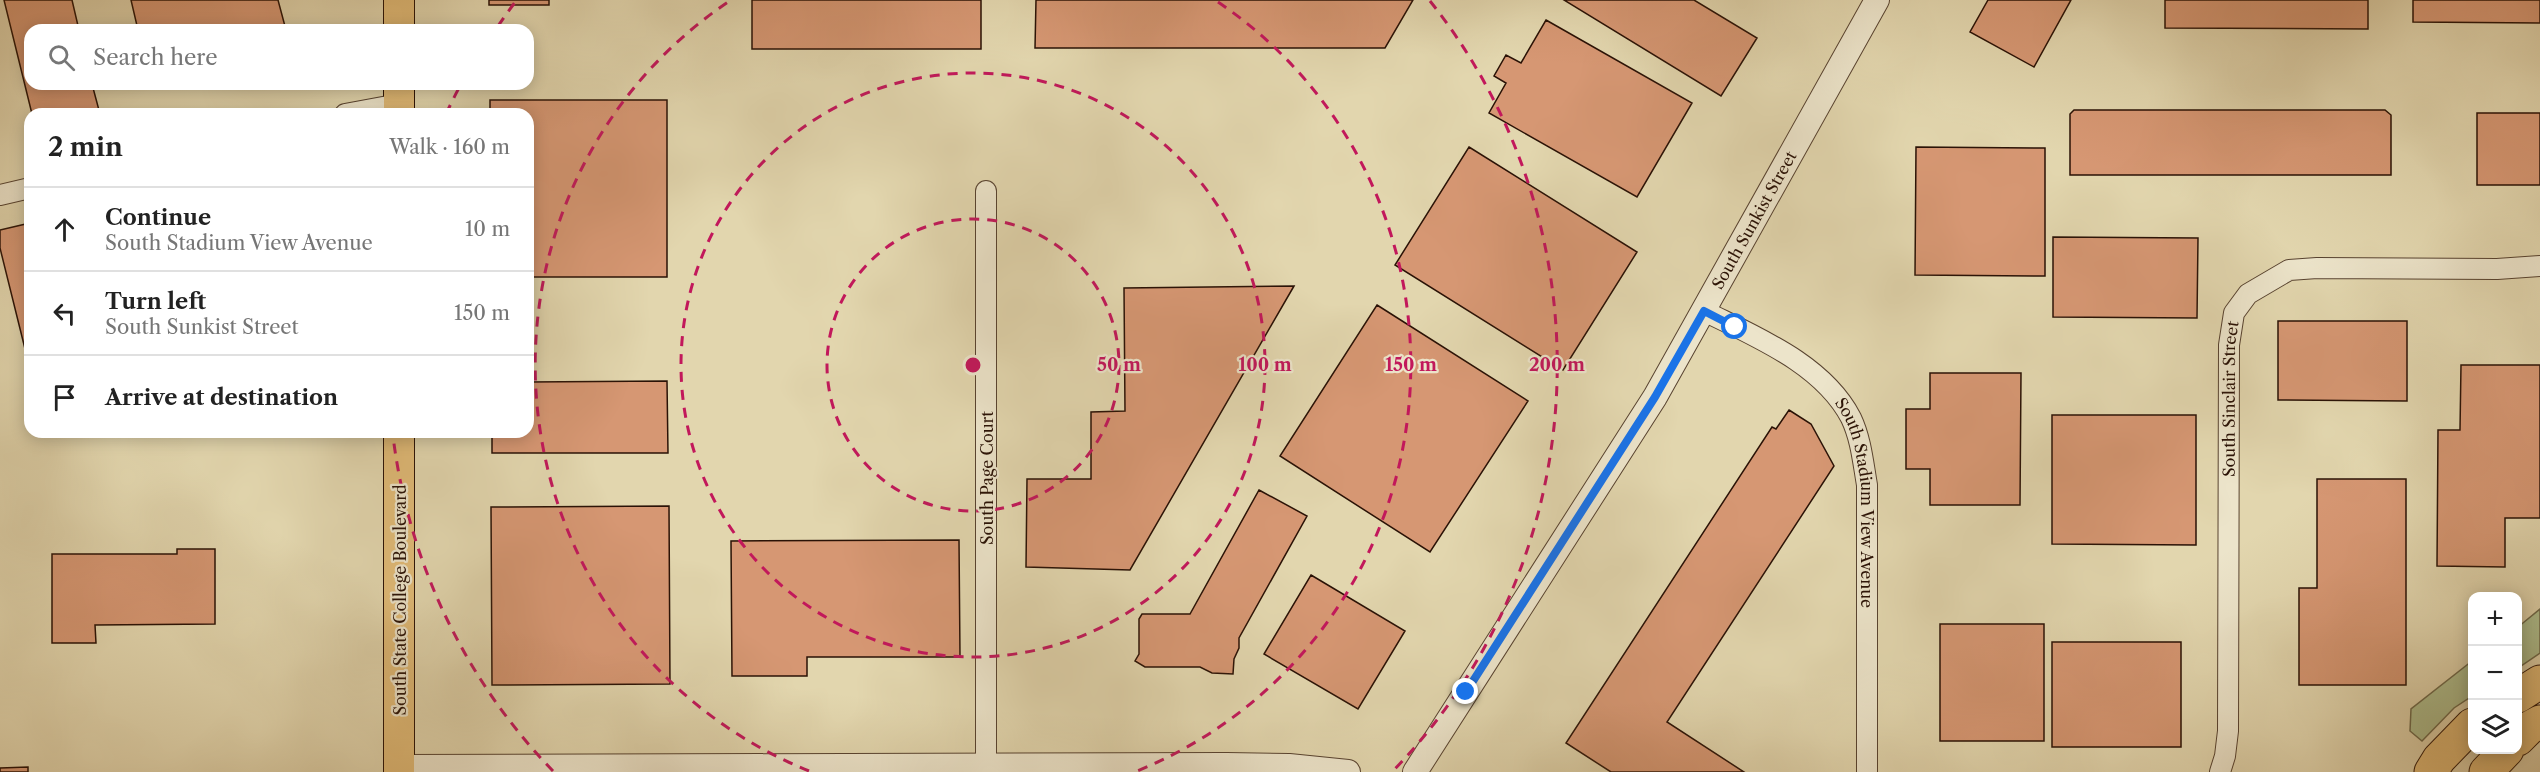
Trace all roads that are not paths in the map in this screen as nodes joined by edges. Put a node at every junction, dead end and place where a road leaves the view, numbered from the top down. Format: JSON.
{"nodes":[{"id":1,"x":399,"y":0,"type":"edge"},
{"id":2,"x":1876,"y":0,"type":"edge"},
{"id":3,"x":399,"y":24,"type":"edge"},
{"id":4,"x":399,"y":101,"type":"edge"},
{"id":5,"x":370,"y":108,"type":"edge"},
{"id":6,"x":24,"y":189,"type":"edge"},
{"id":7,"x":986,"y":191,"type":"dead end"},
{"id":8,"x":0,"y":195,"type":"edge"},
{"id":9,"x":2540,"y":266,"type":"edge"},
{"id":10,"x":1704,"y":311,"type":"junction"},
{"id":11,"x":399,"y":438,"type":"edge"},
{"id":12,"x":2540,"y":682,"type":"edge"},
{"id":13,"x":2522,"y":693,"type":"edge"},
{"id":14,"x":2540,"y":722,"type":"edge"},
{"id":15,"x":2468,"y":728,"type":"edge"},
{"id":16,"x":2522,"y":734,"type":"edge"},
{"id":17,"x":2503,"y":754,"type":"edge"},
{"id":18,"x":986,"y":765,"type":"junction"},
{"id":19,"x":401,"y":770,"type":"edge"},
{"id":20,"x":1348,"y":772,"type":"edge"},
{"id":21,"x":1415,"y":772,"type":"edge"},
{"id":22,"x":1867,"y":772,"type":"edge"},
{"id":23,"x":2220,"y":772,"type":"edge"},
{"id":24,"x":2431,"y":772,"type":"edge"},
{"id":25,"x":2486,"y":772,"type":"edge"}],
"edges":[{"from":1,"to":3,"type":"main road"},
{"from":2,"to":10,"type":"street","name":"South Sunkist Street"},
{"from":4,"to":5,"type":"street"},
{"from":6,"to":8,"type":"street"},
{"from":7,"to":18,"type":"street","name":"South Page Court"},
{"from":9,"to":23,"type":"street","name":"South Sinclair Street"},
{"from":10,"to":21,"type":"street","name":"South Sunkist Street"},
{"from":10,"to":22,"type":"street","name":"South Stadium View Avenue"},
{"from":11,"to":19,"type":"main road","name":"South State College Boulevard"},
{"from":12,"to":13,"type":"highway"},
{"from":14,"to":16,"type":"highway"},
{"from":15,"to":24,"type":"highway"},
{"from":17,"to":25,"type":"highway"},
{"from":18,"to":19,"type":"street"},
{"from":18,"to":20,"type":"street"}]}
